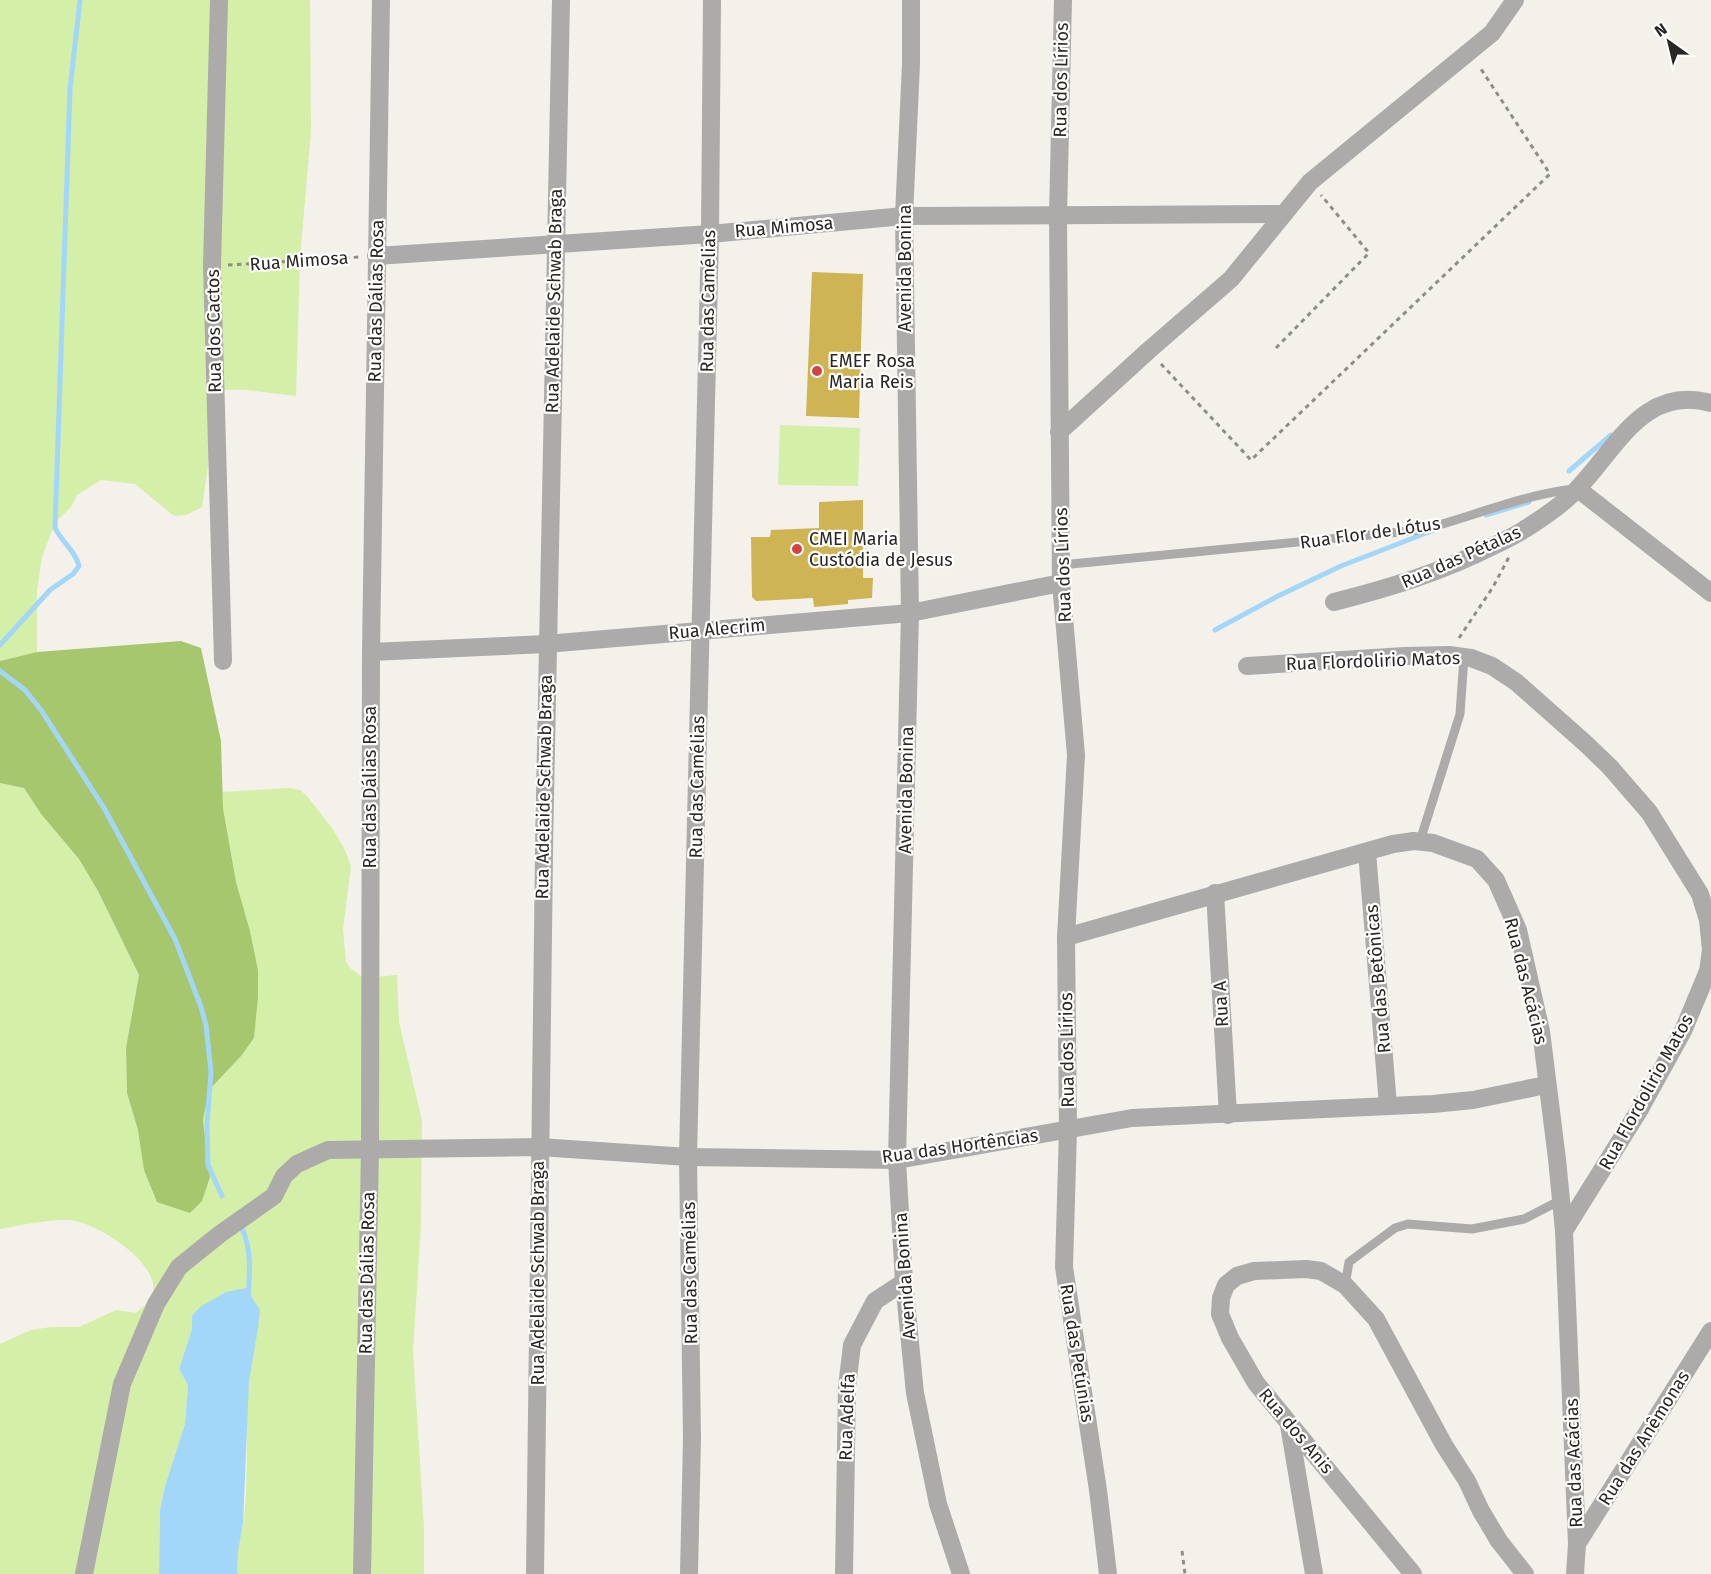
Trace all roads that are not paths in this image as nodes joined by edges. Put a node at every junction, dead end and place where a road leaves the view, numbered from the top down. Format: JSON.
{"nodes":[{"id":1,"x":219,"y":0,"type":"edge"},
{"id":2,"x":381,"y":0,"type":"edge"},
{"id":3,"x":561,"y":0,"type":"edge"},
{"id":4,"x":712,"y":0,"type":"edge"},
{"id":5,"x":911,"y":0,"type":"edge"},
{"id":6,"x":1063,"y":0,"type":"edge"},
{"id":7,"x":1515,"y":0,"type":"edge"},
{"id":8,"x":1284,"y":214,"type":"junction"},
{"id":9,"x":904,"y":216,"type":"junction"},
{"id":10,"x":1058,"y":216,"type":"junction"},
{"id":11,"x":710,"y":234,"type":"junction"},
{"id":12,"x":555,"y":243,"type":"junction"},
{"id":13,"x":376,"y":256,"type":"junction"},
{"id":14,"x":1711,"y":403,"type":"edge"},
{"id":15,"x":1059,"y":432,"type":"junction"},
{"id":16,"x":1578,"y":489,"type":"junction"},
{"id":17,"x":1061,"y":574,"type":"junction"},
{"id":18,"x":1711,"y":592,"type":"edge"},
{"id":19,"x":1334,"y":602,"type":"dead end"},
{"id":20,"x":910,"y":613,"type":"junction"},
{"id":21,"x":700,"y":630,"type":"junction"},
{"id":22,"x":546,"y":644,"type":"junction"},
{"id":23,"x":371,"y":652,"type":"junction"},
{"id":24,"x":1457,"y":656,"type":"junction"},
{"id":25,"x":223,"y":661,"type":"dead end"},
{"id":26,"x":1247,"y":666,"type":"dead end"},
{"id":27,"x":1420,"y":842,"type":"junction"},
{"id":28,"x":1367,"y":852,"type":"junction"},
{"id":29,"x":1215,"y":893,"type":"junction"},
{"id":30,"x":1066,"y":937,"type":"junction"},
{"id":31,"x":1546,"y":1085,"type":"junction"},
{"id":32,"x":1388,"y":1106,"type":"junction"},
{"id":33,"x":1228,"y":1115,"type":"junction"},
{"id":34,"x":1068,"y":1130,"type":"junction"},
{"id":35,"x":539,"y":1147,"type":"junction"},
{"id":36,"x":370,"y":1149,"type":"junction"},
{"id":37,"x":688,"y":1156,"type":"junction"},
{"id":38,"x":897,"y":1160,"type":"junction"},
{"id":39,"x":1561,"y":1200,"type":"junction"},
{"id":40,"x":1564,"y":1231,"type":"junction"},
{"id":41,"x":904,"y":1282,"type":"junction"},
{"id":42,"x":1345,"y":1285,"type":"junction"},
{"id":43,"x":1711,"y":1331,"type":"edge"},
{"id":44,"x":1288,"y":1422,"type":"junction"},
{"id":45,"x":1577,"y":1544,"type":"junction"},
{"id":46,"x":84,"y":1574,"type":"edge"},
{"id":47,"x":362,"y":1574,"type":"edge"},
{"id":48,"x":535,"y":1574,"type":"edge"},
{"id":49,"x":689,"y":1574,"type":"edge"},
{"id":50,"x":844,"y":1574,"type":"edge"},
{"id":51,"x":961,"y":1574,"type":"edge"},
{"id":52,"x":1108,"y":1574,"type":"edge"},
{"id":53,"x":1314,"y":1574,"type":"edge"},
{"id":54,"x":1413,"y":1574,"type":"edge"},
{"id":55,"x":1525,"y":1574,"type":"edge"},
{"id":56,"x":1575,"y":1574,"type":"edge"}],
"edges":[{"from":1,"to":25,"type":"street","name":"Rua dos Cactos"},
{"from":2,"to":13,"type":"street","name":"Rua das Dálias Rosa"},
{"from":3,"to":12,"type":"street","name":"Rua Adelaide Schwab Braga"},
{"from":4,"to":11,"type":"street","name":"Rua das Camélias"},
{"from":5,"to":9,"type":"street","name":"Avenida Bonina"},
{"from":6,"to":10,"type":"street","name":"Rua dos Lírios"},
{"from":7,"to":8,"type":"street"},
{"from":8,"to":10,"type":"street","name":"Rua Mimosa"},
{"from":8,"to":15,"type":"street"},
{"from":9,"to":10,"type":"street","name":"Rua Mimosa"},
{"from":9,"to":11,"type":"street","name":"Rua Mimosa"},
{"from":9,"to":20,"type":"street","name":"Avenida Bonina"},
{"from":10,"to":15,"type":"street","name":"Rua dos Lírios"},
{"from":11,"to":12,"type":"street","name":"Rua Mimosa"},
{"from":11,"to":21,"type":"street","name":"Rua das Camélias"},
{"from":12,"to":13,"type":"street","name":"Rua Mimosa"},
{"from":12,"to":22,"type":"street","name":"Rua Adelaide Schwab Braga"},
{"from":13,"to":23,"type":"street","name":"Rua das Dálias Rosa"},
{"from":14,"to":16,"type":"street","name":"Rua das Pétalas"},
{"from":15,"to":17,"type":"street","name":"Rua dos Lírios"},
{"from":16,"to":17,"type":"lane","name":"Rua Flor de Lótus"},
{"from":16,"to":18,"type":"street"},
{"from":16,"to":19,"type":"street","name":"Rua das Pétalas"},
{"from":17,"to":20,"type":"street","name":"Rua Alecrim"},
{"from":17,"to":30,"type":"street","name":"Rua dos Lírios"},
{"from":20,"to":21,"type":"street","name":"Rua Alecrim"},
{"from":20,"to":38,"type":"street","name":"Avenida Bonina"},
{"from":21,"to":22,"type":"street","name":"Rua Alecrim"},
{"from":21,"to":37,"type":"street","name":"Rua das Camélias"},
{"from":22,"to":23,"type":"street","name":"Rua Alecrim"},
{"from":22,"to":35,"type":"street","name":"Rua Adelaide Schwab Braga"},
{"from":23,"to":36,"type":"street","name":"Rua das Dálias Rosa"},
{"from":24,"to":26,"type":"street","name":"Rua Flordolirio Matos"},
{"from":24,"to":27,"type":"lane"},
{"from":24,"to":40,"type":"street","name":"Rua Flordolirio Matos"},
{"from":27,"to":28,"type":"street","name":"Rua das Acácias"},
{"from":27,"to":31,"type":"street","name":"Rua das Acácias"},
{"from":28,"to":29,"type":"street","name":"Rua das Acácias"},
{"from":28,"to":32,"type":"street","name":"Rua das Betônicas"},
{"from":29,"to":30,"type":"street","name":"Rua das Acácias"},
{"from":29,"to":33,"type":"street","name":"Rua A"},
{"from":30,"to":34,"type":"street","name":"Rua dos Lírios"},
{"from":31,"to":32,"type":"street","name":"Rua das Hortências"},
{"from":31,"to":39,"type":"street","name":"Rua das Acácias"},
{"from":32,"to":33,"type":"street","name":"Rua das Hortências"},
{"from":33,"to":34,"type":"street","name":"Rua das Hortências"},
{"from":34,"to":38,"type":"street","name":"Rua das Hortências"},
{"from":34,"to":52,"type":"street","name":"Rua das Petúnias"},
{"from":35,"to":36,"type":"street","name":"Rua das Hortências"},
{"from":35,"to":37,"type":"street","name":"Rua das Hortências"},
{"from":35,"to":48,"type":"street","name":"Rua Adelaide Schwab Braga"},
{"from":36,"to":46,"type":"street","name":"Rua das Hortências"},
{"from":36,"to":47,"type":"street","name":"Rua das Dálias Rosa"},
{"from":37,"to":38,"type":"street","name":"Rua das Hortências"},
{"from":37,"to":49,"type":"street","name":"Rua das Camélias"},
{"from":38,"to":41,"type":"street","name":"Avenida Bonina"},
{"from":39,"to":40,"type":"street","name":"Rua das Acácias"},
{"from":39,"to":42,"type":"lane"},
{"from":40,"to":45,"type":"street","name":"Rua das Acácias"},
{"from":41,"to":50,"type":"street","name":"Rua Adelfa"},
{"from":41,"to":51,"type":"street","name":"Avenida Bonina"},
{"from":42,"to":44,"type":"street","name":"Rua dos Anis"},
{"from":42,"to":55,"type":"street"},
{"from":43,"to":45,"type":"street","name":"Rua das Anêmonas"},
{"from":44,"to":53,"type":"street"},
{"from":44,"to":54,"type":"street","name":"Rua dos Anis"},
{"from":45,"to":56,"type":"street","name":"Rua das Acácias"}]}
